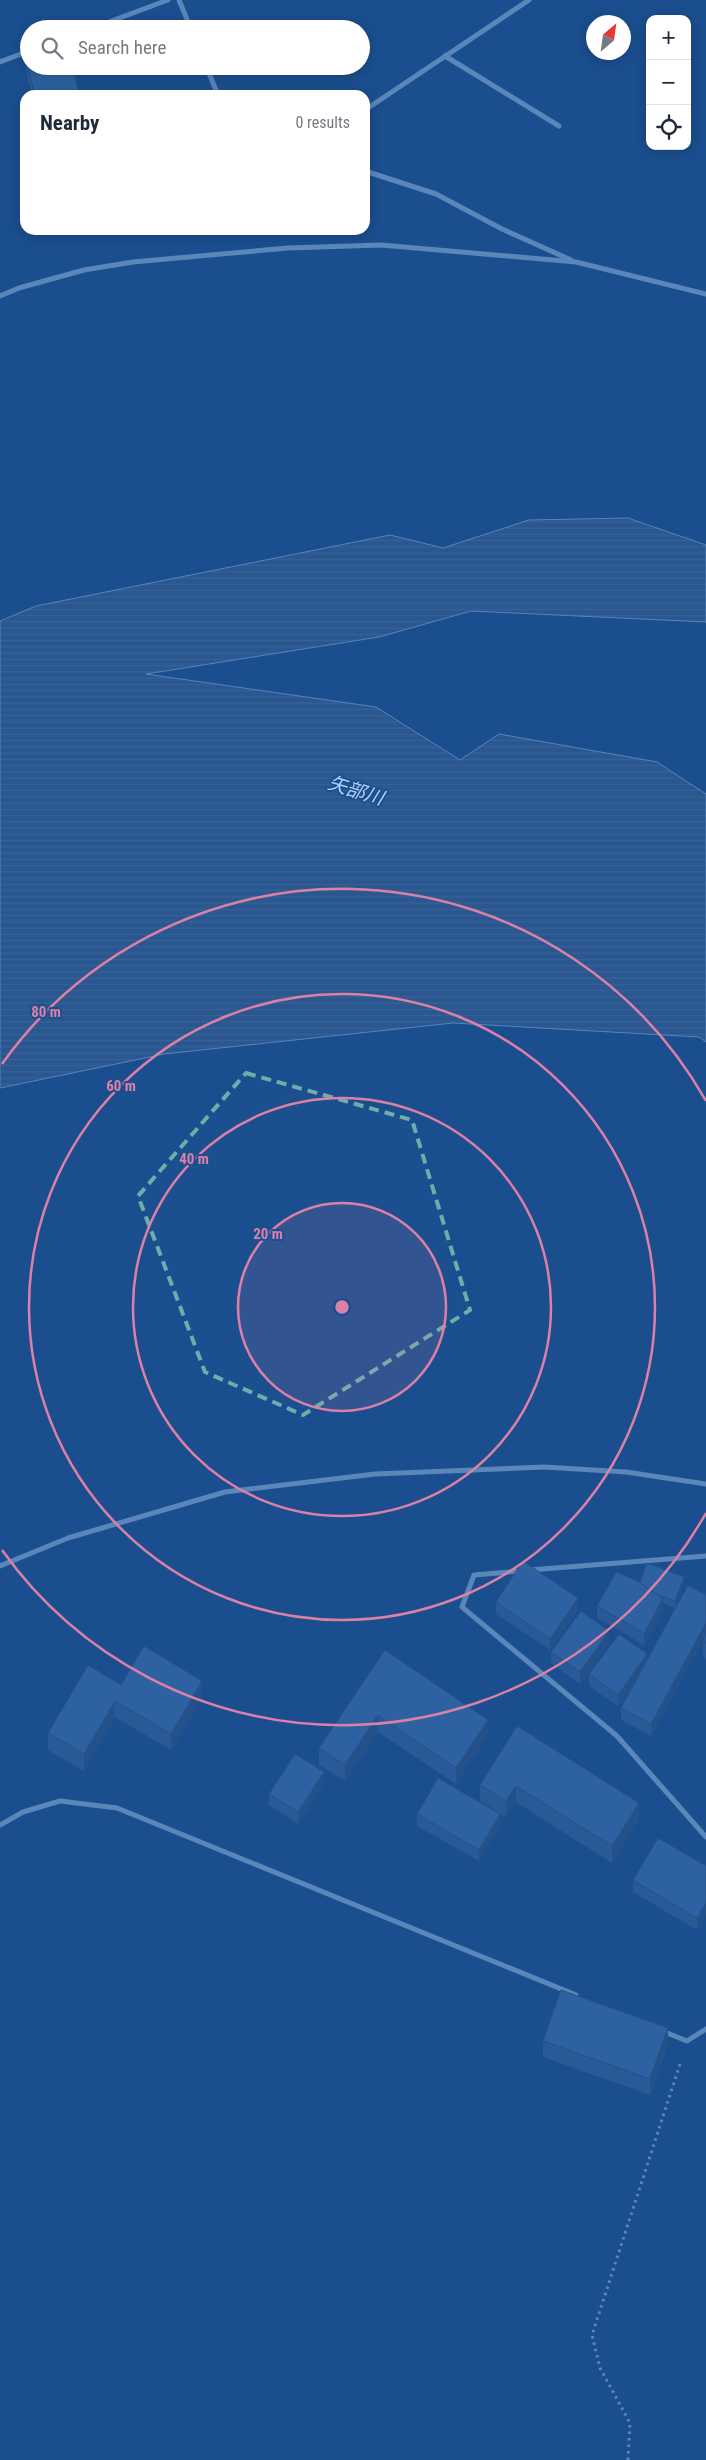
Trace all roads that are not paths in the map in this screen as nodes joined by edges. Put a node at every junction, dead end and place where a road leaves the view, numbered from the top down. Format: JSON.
{"nodes":[{"id":1,"x":168,"y":0,"type":"edge"},
{"id":2,"x":179,"y":0,"type":"edge"},
{"id":3,"x":528,"y":0,"type":"edge"},
{"id":4,"x":114,"y":20,"type":"edge"},
{"id":5,"x":187,"y":20,"type":"edge"},
{"id":6,"x":20,"y":54,"type":"edge"},
{"id":7,"x":445,"y":56,"type":"junction"},
{"id":8,"x":0,"y":62,"type":"edge"},
{"id":9,"x":210,"y":75,"type":"edge"},
{"id":10,"x":216,"y":90,"type":"edge"},
{"id":11,"x":370,"y":107,"type":"edge"},
{"id":12,"x":559,"y":126,"type":"dead end"},
{"id":13,"x":370,"y":173,"type":"edge"},
{"id":14,"x":576,"y":262,"type":"junction"},
{"id":15,"x":706,"y":294,"type":"edge"},
{"id":16,"x":0,"y":296,"type":"edge"},
{"id":17,"x":706,"y":1484,"type":"edge"},
{"id":18,"x":706,"y":1556,"type":"edge"},
{"id":19,"x":0,"y":1566,"type":"edge"},
{"id":20,"x":0,"y":1825,"type":"edge"},
{"id":21,"x":706,"y":1837,"type":"edge"},
{"id":22,"x":586,"y":2000,"type":"edge"},
{"id":23,"x":706,"y":2029,"type":"edge"},
{"id":24,"x":660,"y":2030,"type":"edge"}],
"edges":[{"from":1,"to":4,"type":"street"},
{"from":2,"to":5,"type":"street"},
{"from":3,"to":7,"type":"street"},
{"from":6,"to":8,"type":"street"},
{"from":7,"to":11,"type":"street"},
{"from":7,"to":12,"type":"street"},
{"from":9,"to":10,"type":"street"},
{"from":13,"to":14,"type":"street"},
{"from":14,"to":15,"type":"street"},
{"from":14,"to":16,"type":"street"},
{"from":17,"to":19,"type":"street"},
{"from":18,"to":21,"type":"street"},
{"from":20,"to":22,"type":"street"},
{"from":23,"to":24,"type":"street"}]}
